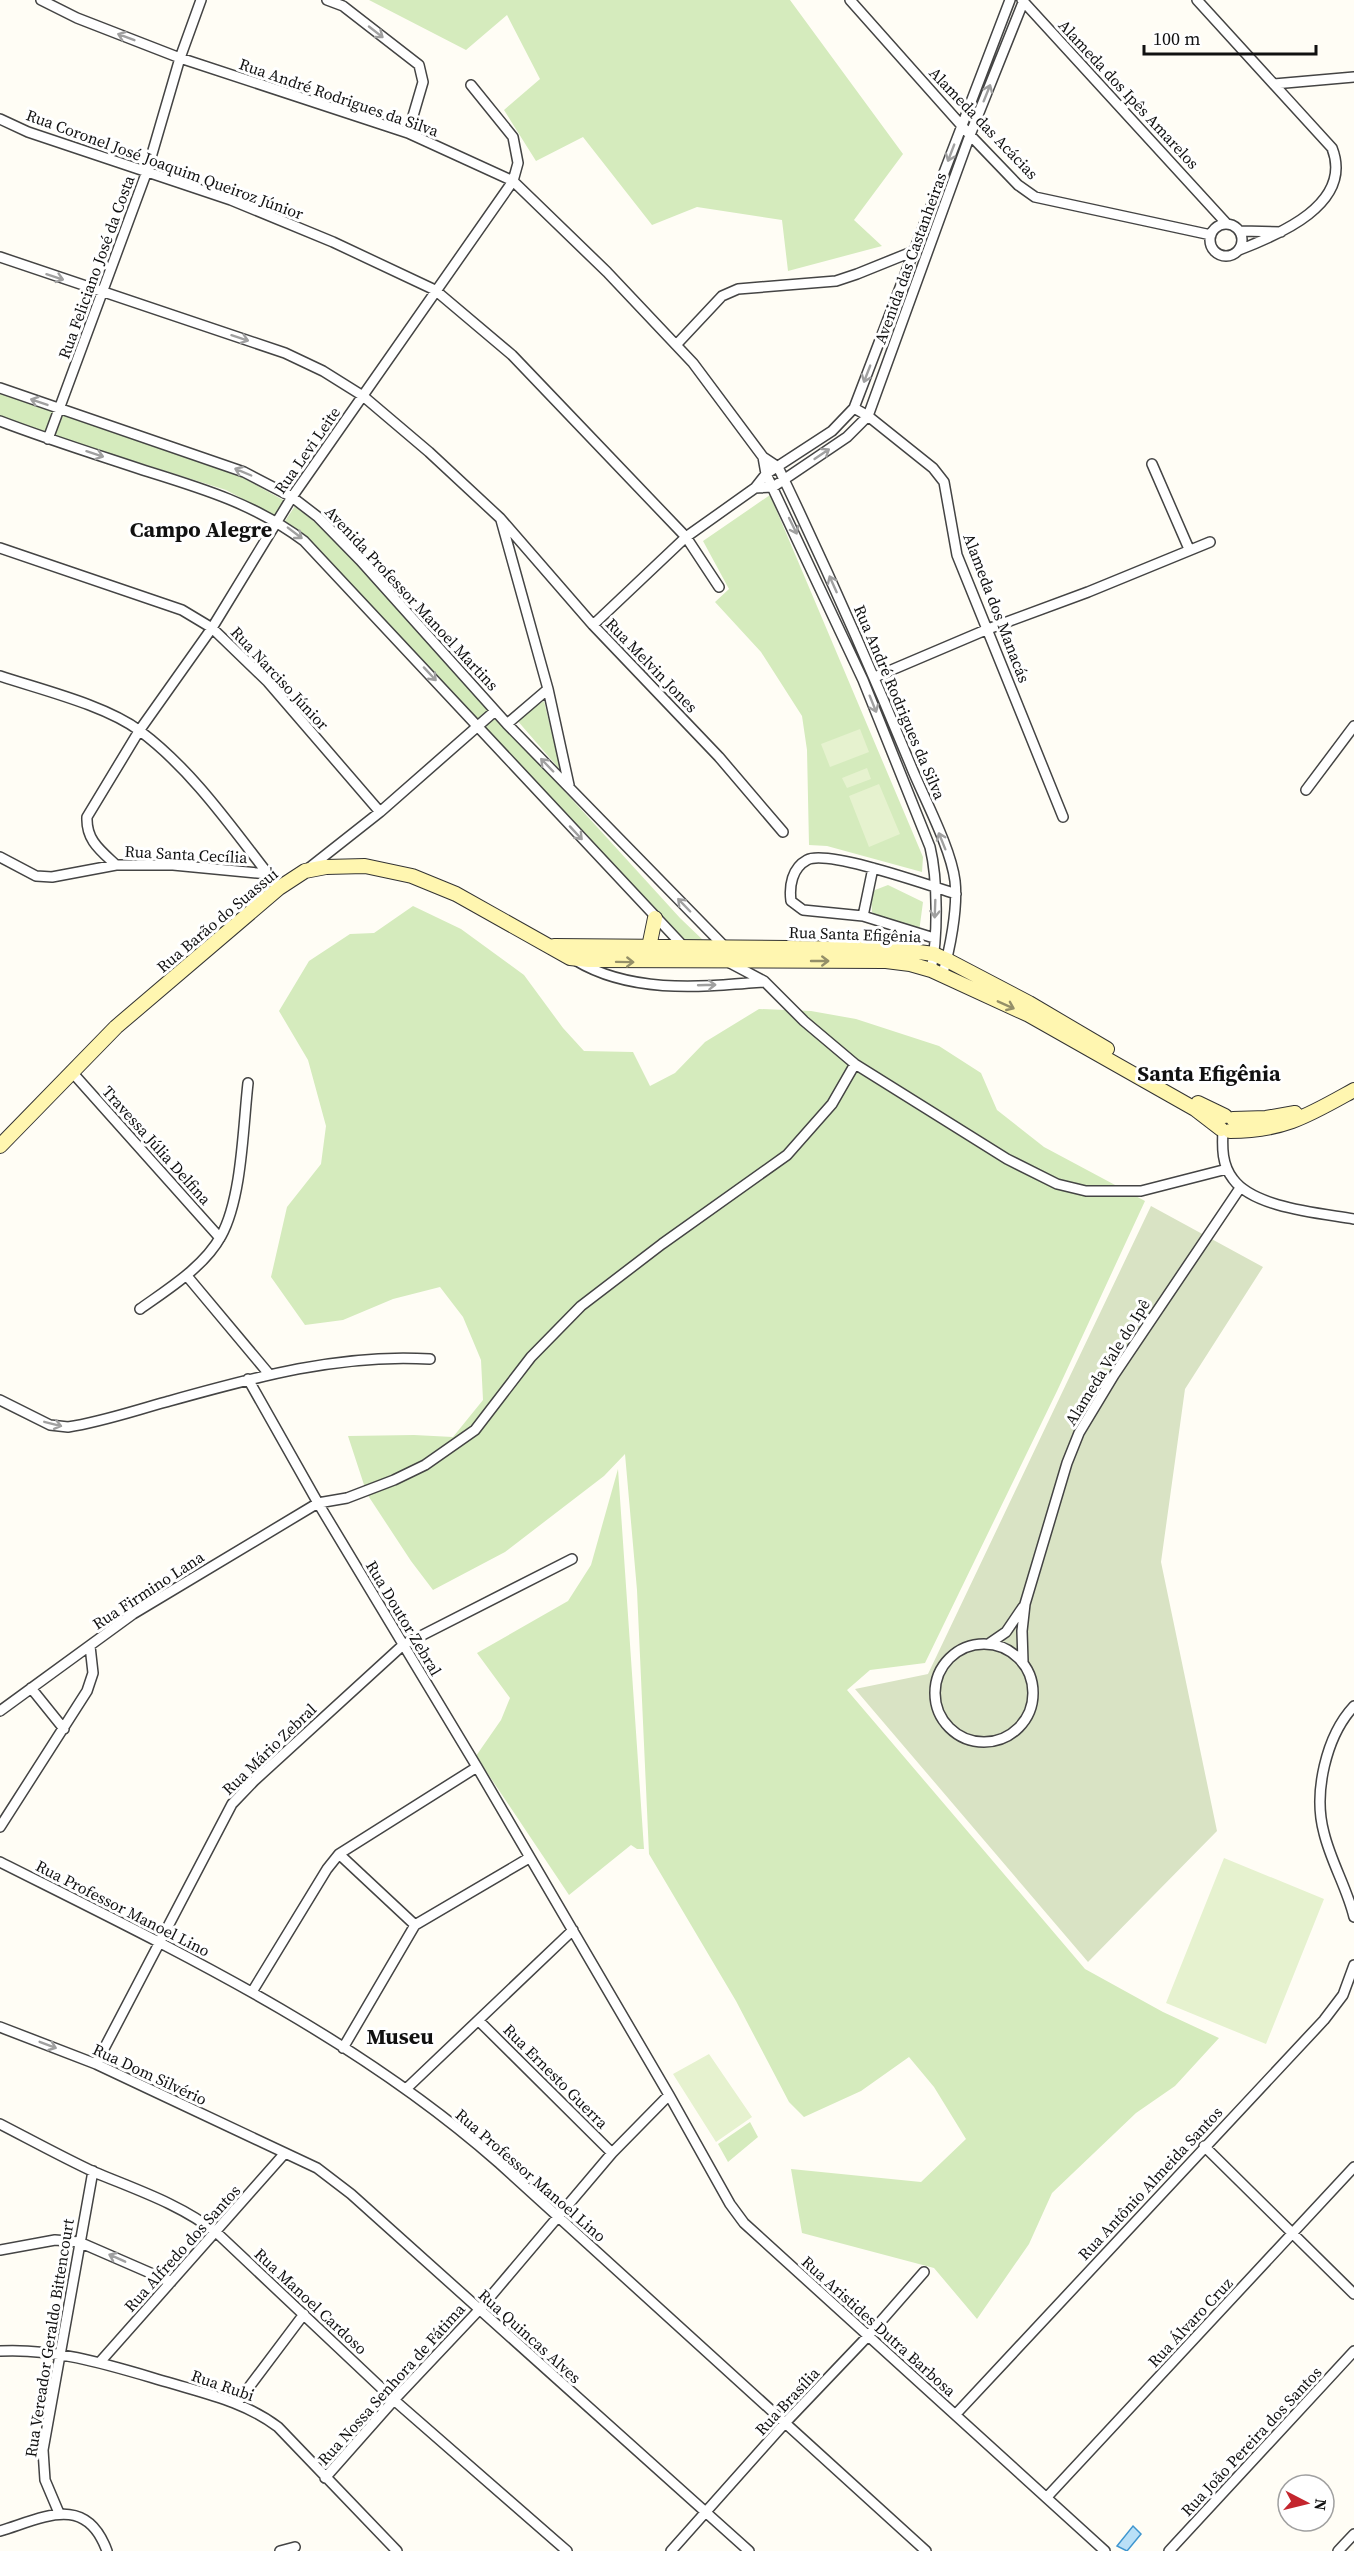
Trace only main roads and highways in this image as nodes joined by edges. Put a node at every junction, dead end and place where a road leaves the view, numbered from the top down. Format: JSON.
{"nodes":[{"id":1,"x":305,"y":871,"type":"joint"},
{"id":2,"x":655,"y":918,"type":"road end"},
{"id":3,"x":549,"y":945,"type":"junction"},
{"id":4,"x":649,"y":946,"type":"junction"},
{"id":5,"x":1354,"y":1090,"type":"edge"},
{"id":6,"x":1226,"y":1128,"type":"junction"},
{"id":7,"x":0,"y":1146,"type":"edge"}],
"edges":[{"from":1,"to":3,"type":"main road","name":"Rua Santa Efigênia"},
{"from":1,"to":7,"type":"main road","name":"Rua Barão do Suassuí"},
{"from":2,"to":4,"type":"main road"},
{"from":3,"to":4,"type":"main road","name":"Rua Santa Efigênia"},
{"from":3,"to":6,"type":"main road","name":"Rua Santa Efigênia","one_way":true},
{"from":4,"to":6,"type":"main road","name":"Rua Santa Efigênia"},
{"from":5,"to":6,"type":"main road"}]}
